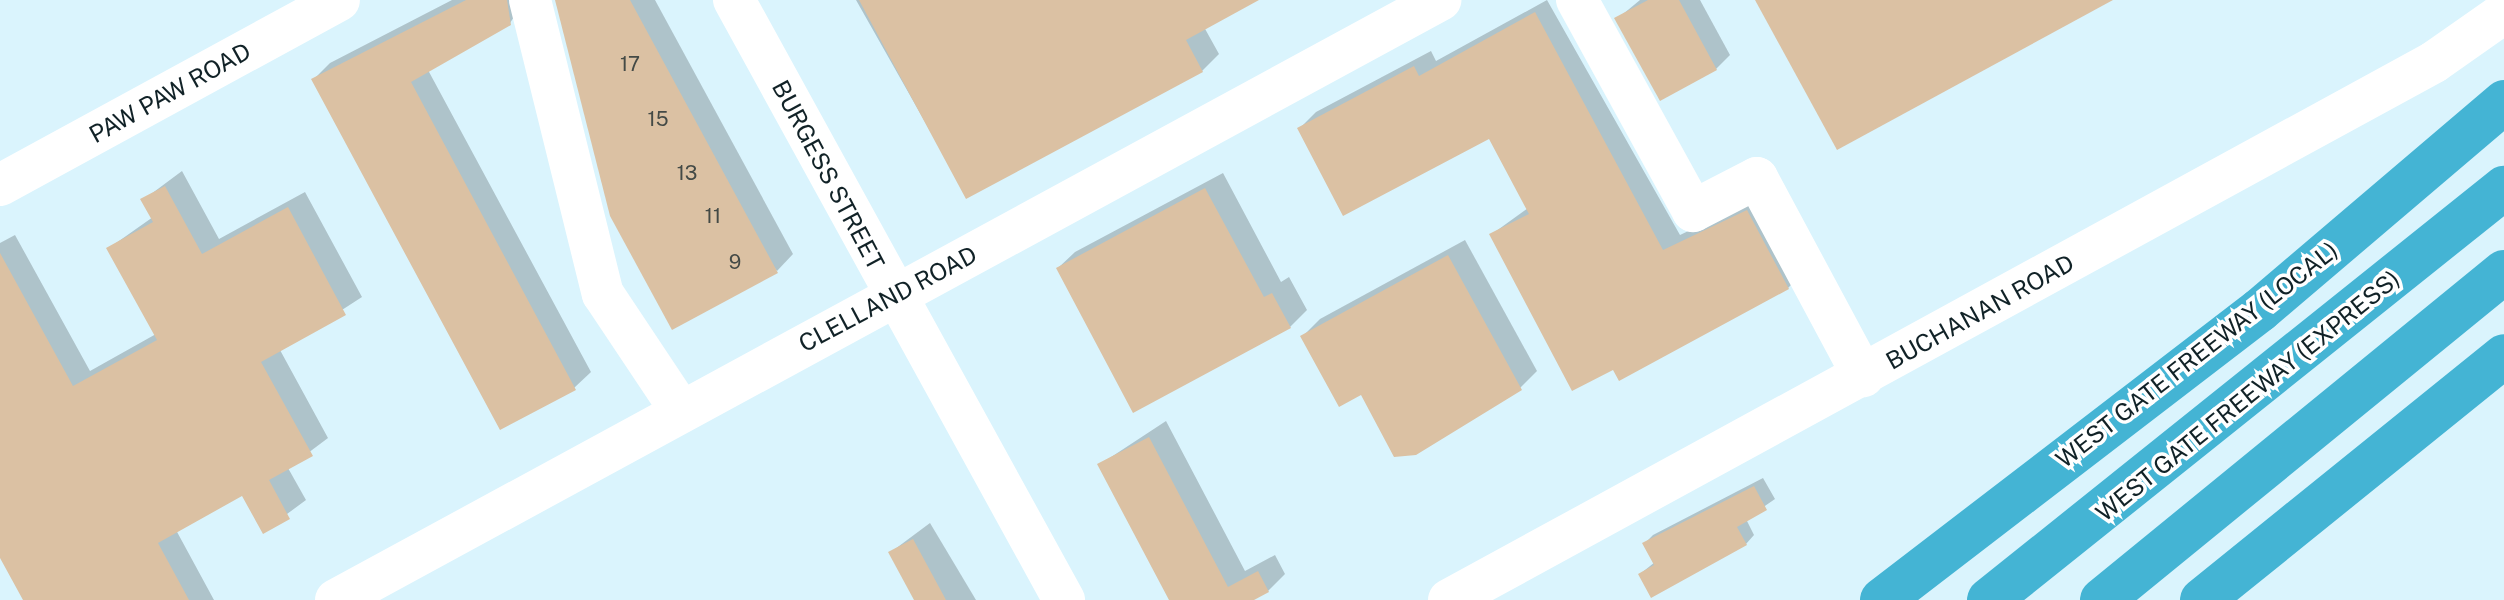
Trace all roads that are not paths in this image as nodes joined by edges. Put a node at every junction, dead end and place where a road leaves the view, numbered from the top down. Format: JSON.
{"nodes":[{"id":1,"x":339,"y":0,"type":"edge"},
{"id":2,"x":530,"y":0,"type":"edge"},
{"id":3,"x":734,"y":0,"type":"edge"},
{"id":4,"x":1440,"y":0,"type":"edge"},
{"id":5,"x":1577,"y":0,"type":"edge"},
{"id":6,"x":2504,"y":13,"type":"edge"},
{"id":7,"x":2504,"y":102,"type":"edge"},
{"id":8,"x":0,"y":185,"type":"edge"},
{"id":9,"x":2504,"y":188,"type":"edge"},
{"id":10,"x":2504,"y":272,"type":"edge"},
{"id":11,"x":893,"y":296,"type":"junction"},
{"id":12,"x":2504,"y":356,"type":"edge"},
{"id":13,"x":1863,"y":376,"type":"junction"},
{"id":14,"x":681,"y":411,"type":"junction"},
{"id":15,"x":2110,"y":426,"type":"junction"},
{"id":16,"x":336,"y":600,"type":"edge"},
{"id":17,"x":1064,"y":600,"type":"edge"},
{"id":18,"x":1449,"y":600,"type":"edge"},
{"id":19,"x":1862,"y":600,"type":"edge"},
{"id":20,"x":1882,"y":600,"type":"edge"},
{"id":21,"x":1989,"y":600,"type":"edge"},
{"id":22,"x":2102,"y":600,"type":"edge"},
{"id":23,"x":2202,"y":600,"type":"edge"}],
"edges":[{"from":1,"to":8,"type":"street","name":"PAW PAW ROAD"},
{"from":2,"to":14,"type":"street"},
{"from":3,"to":11,"type":"street","name":"BURGESS STREET"},
{"from":4,"to":11,"type":"street","name":"CLELLAND ROAD"},
{"from":5,"to":13,"type":"street"},
{"from":6,"to":13,"type":"street","name":"BUCHANAN ROAD"},
{"from":7,"to":15,"type":"highway","name":"WEST GATE FREEWAY (LOCAL)"},
{"from":9,"to":21,"type":"highway","name":"WEST GATE FREEWAY (EXPRESS)"},
{"from":10,"to":22,"type":"highway"},
{"from":11,"to":14,"type":"street","name":"CLELLAND ROAD"},
{"from":11,"to":17,"type":"street","name":"BURGESS STREET"},
{"from":12,"to":23,"type":"highway"},
{"from":13,"to":18,"type":"street","name":"BUCHANAN ROAD"},
{"from":14,"to":16,"type":"street","name":"CLELLAND ROAD"},
{"from":15,"to":19,"type":"highway"},
{"from":15,"to":20,"type":"highway","name":"WEST GATE FREEWAY (LOCAL)"}]}
